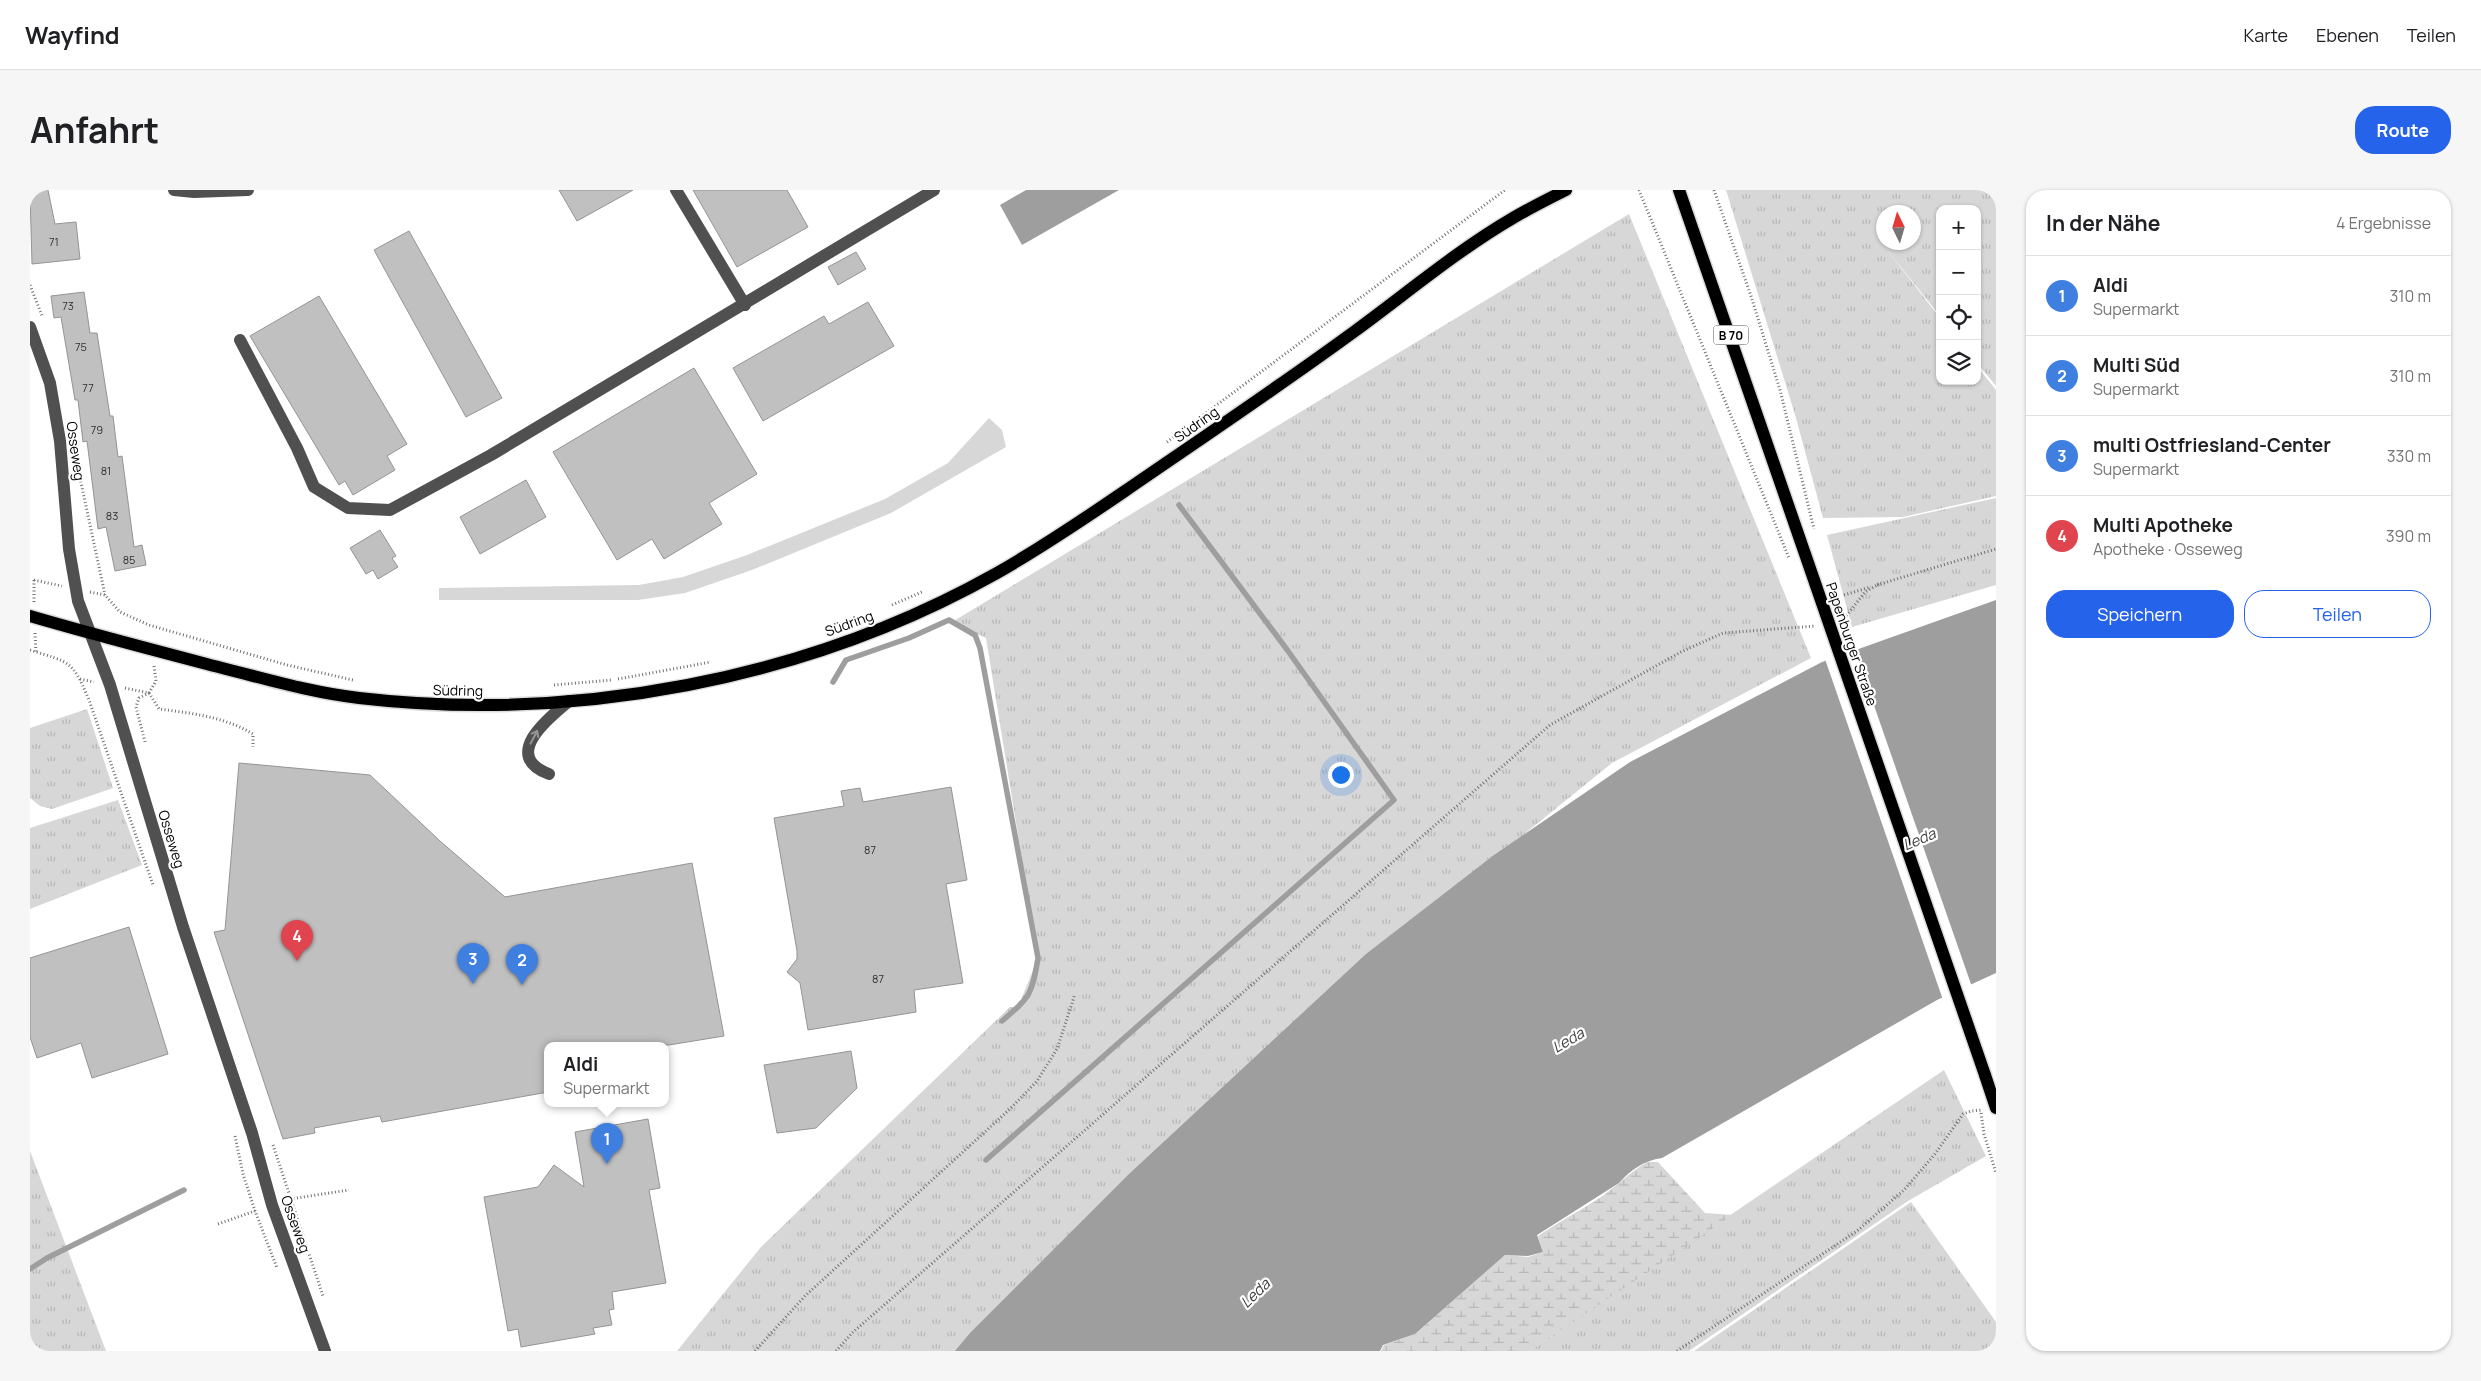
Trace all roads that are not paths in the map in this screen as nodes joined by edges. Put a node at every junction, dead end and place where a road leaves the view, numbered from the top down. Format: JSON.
{"nodes":[{"id":1,"x":174,"y":190,"type":"edge"},
{"id":2,"x":248,"y":190,"type":"edge"},
{"id":3,"x":676,"y":190,"type":"edge"},
{"id":4,"x":934,"y":190,"type":"edge"},
{"id":5,"x":1566,"y":190,"type":"edge"},
{"id":6,"x":1679,"y":190,"type":"edge"},
{"id":7,"x":1554,"y":194,"type":"edge"},
{"id":8,"x":745,"y":305,"type":"junction"},
{"id":9,"x":30,"y":327,"type":"edge"},
{"id":10,"x":240,"y":340,"type":"dead end"},
{"id":11,"x":30,"y":616,"type":"edge"},
{"id":12,"x":89,"y":633,"type":"junction"},
{"id":13,"x":569,"y":701,"type":"junction"},
{"id":14,"x":549,"y":774,"type":"dead end"},
{"id":15,"x":1996,"y":1108,"type":"edge"},
{"id":16,"x":325,"y":1351,"type":"edge"}],
"edges":[{"from":1,"to":2,"type":"street"},
{"from":3,"to":8,"type":"street"},
{"from":4,"to":8,"type":"street"},
{"from":5,"to":7,"type":"main road","name":"Südring"},
{"from":6,"to":15,"type":"main road","name":"Papenburger Straße","number":"B 70","bridge":true},
{"from":7,"to":13,"type":"main road","name":"Südring"},
{"from":8,"to":10,"type":"street"},
{"from":9,"to":12,"type":"street","name":"Osseweg"},
{"from":11,"to":12,"type":"main road","name":"Südring"},
{"from":12,"to":13,"type":"main road","name":"Südring"},
{"from":12,"to":16,"type":"street","name":"Osseweg"},
{"from":14,"to":13,"type":"street","one_way":true}]}
